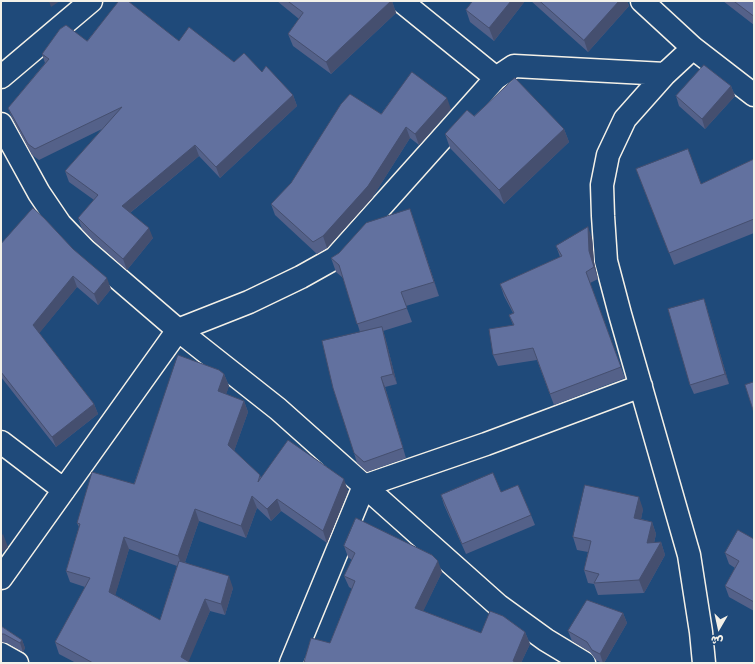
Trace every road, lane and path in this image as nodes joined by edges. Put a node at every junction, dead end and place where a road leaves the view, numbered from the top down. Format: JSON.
{"nodes":[{"id":1,"x":91,"y":1,"type":"edge"},
{"id":2,"x":401,"y":1,"type":"edge"},
{"id":3,"x":642,"y":1,"type":"edge"},
{"id":4,"x":693,"y":48,"type":"junction"},
{"id":5,"x":665,"y":74,"type":"junction"},
{"id":6,"x":1,"y":77,"type":"edge"},
{"id":7,"x":496,"y":78,"type":"junction"},
{"id":8,"x":754,"y":95,"type":"edge"},
{"id":9,"x":1,"y":124,"type":"edge"},
{"id":10,"x":178,"y":330,"type":"junction"},
{"id":11,"x":641,"y":386,"type":"junction"},
{"id":12,"x":1,"y":442,"type":"edge"},
{"id":13,"x":364,"y":486,"type":"junction"},
{"id":14,"x":64,"y":490,"type":"junction"},
{"id":15,"x":1,"y":578,"type":"edge"},
{"id":16,"x":1,"y":654,"type":"edge"},
{"id":17,"x":17,"y":663,"type":"edge"},
{"id":18,"x":291,"y":663,"type":"edge"},
{"id":19,"x":584,"y":663,"type":"edge"},
{"id":20,"x":704,"y":663,"type":"edge"}],
"edges":[{"from":1,"to":6,"type":"street"},
{"from":2,"to":7,"type":"street"},
{"from":3,"to":4,"type":"street"},
{"from":4,"to":5,"type":"street"},
{"from":4,"to":8,"type":"street"},
{"from":5,"to":7,"type":"street"},
{"from":5,"to":11,"type":"street"},
{"from":7,"to":10,"type":"street"},
{"from":9,"to":10,"type":"street"},
{"from":10,"to":13,"type":"street"},
{"from":10,"to":14,"type":"street"},
{"from":11,"to":13,"type":"street"},
{"from":11,"to":20,"type":"street"},
{"from":12,"to":14,"type":"street"},
{"from":13,"to":18,"type":"street"},
{"from":13,"to":19,"type":"street"},
{"from":14,"to":15,"type":"street"},
{"from":16,"to":17,"type":"street"}]}
